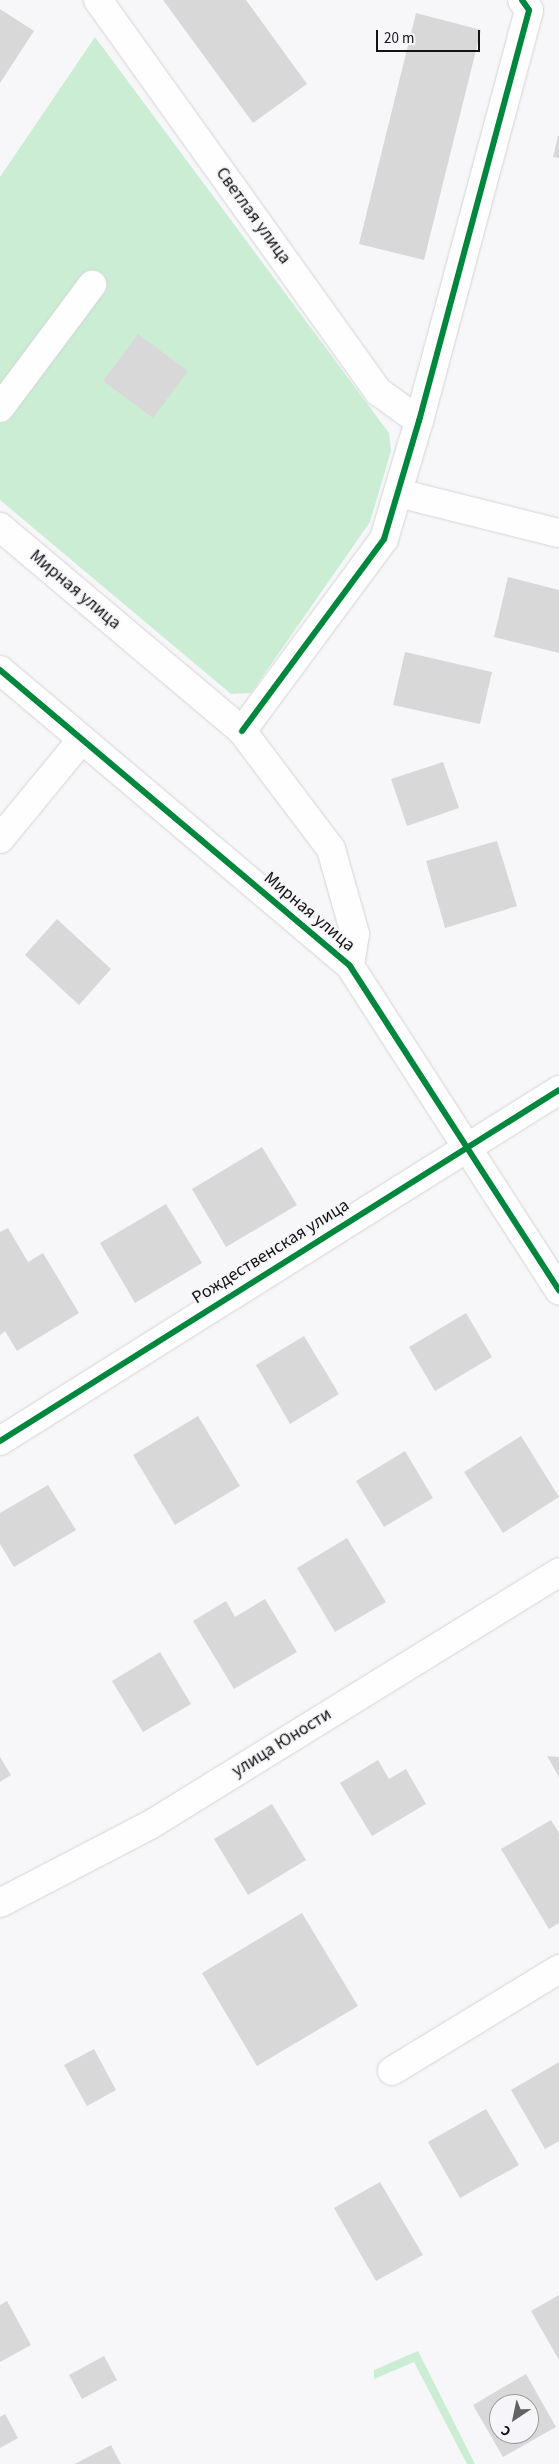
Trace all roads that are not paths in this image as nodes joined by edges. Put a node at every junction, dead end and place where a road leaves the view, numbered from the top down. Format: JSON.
{"nodes":[{"id":1,"x":98,"y":0,"type":"edge"},
{"id":2,"x":522,"y":0,"type":"edge"},
{"id":3,"x":92,"y":285,"type":"dead end"},
{"id":4,"x":0,"y":408,"type":"edge"},
{"id":5,"x":419,"y":421,"type":"junction"},
{"id":6,"x":398,"y":493,"type":"junction"},
{"id":7,"x":0,"y":527,"type":"edge"},
{"id":8,"x":559,"y":533,"type":"edge"},
{"id":9,"x":0,"y":670,"type":"edge"},
{"id":10,"x":242,"y":731,"type":"junction"},
{"id":11,"x":82,"y":739,"type":"junction"},
{"id":12,"x":0,"y":839,"type":"edge"},
{"id":13,"x":350,"y":966,"type":"junction"},
{"id":14,"x":559,"y":1090,"type":"edge"},
{"id":15,"x":467,"y":1147,"type":"junction"},
{"id":16,"x":559,"y":1290,"type":"edge"},
{"id":17,"x":0,"y":1441,"type":"edge"},
{"id":18,"x":559,"y":1572,"type":"edge"},
{"id":19,"x":0,"y":1903,"type":"edge"},
{"id":20,"x":559,"y":1969,"type":"edge"},
{"id":21,"x":392,"y":2071,"type":"dead end"}],
"edges":[{"from":1,"to":5,"type":"street","name":"Светлая улица"},
{"from":2,"to":5,"type":"street"},
{"from":3,"to":4,"type":"street"},
{"from":5,"to":6,"type":"street"},
{"from":6,"to":8,"type":"street"},
{"from":6,"to":10,"type":"street"},
{"from":7,"to":10,"type":"street","name":"Мирная улица"},
{"from":9,"to":11,"type":"street","name":"Мирная улица"},
{"from":10,"to":13,"type":"street","name":"Мирная улица"},
{"from":11,"to":12,"type":"street"},
{"from":11,"to":13,"type":"street","name":"Мирная улица"},
{"from":13,"to":15,"type":"street","name":"Мирная улица"},
{"from":14,"to":15,"type":"street","name":"Рождественская улица"},
{"from":15,"to":16,"type":"street","name":"Мирная улица"},
{"from":15,"to":17,"type":"street","name":"Рождественская улица"},
{"from":18,"to":19,"type":"street","name":"улица Юности"},
{"from":20,"to":21,"type":"street"}]}
